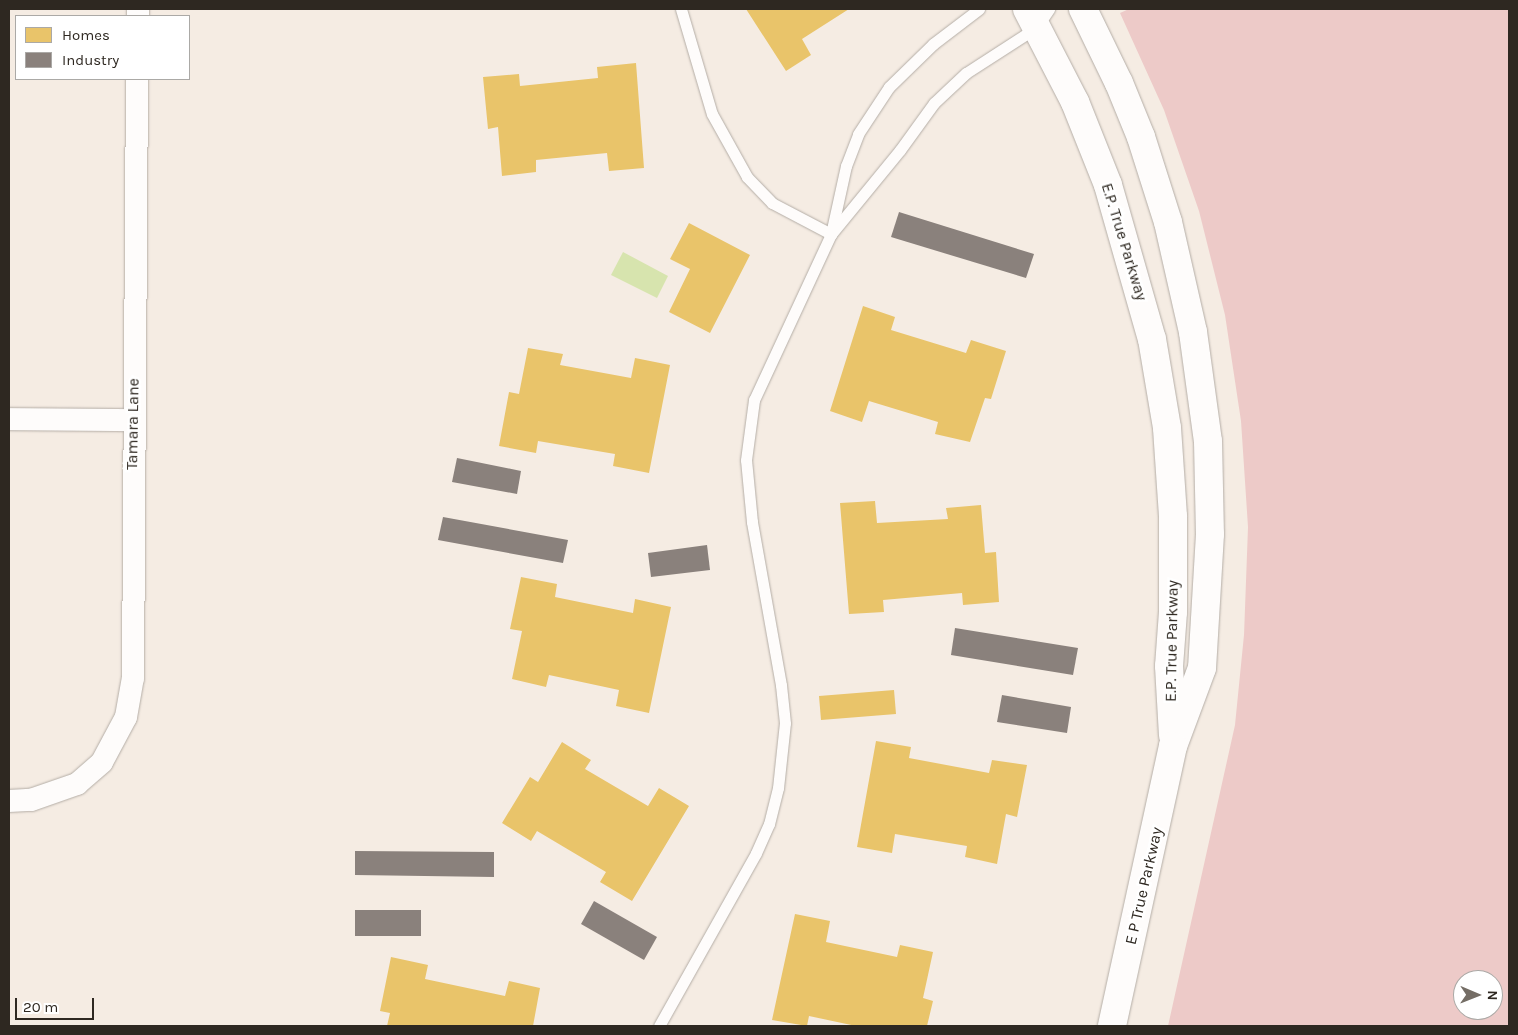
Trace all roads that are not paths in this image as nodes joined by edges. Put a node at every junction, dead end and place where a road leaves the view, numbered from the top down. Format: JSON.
{"nodes":[{"id":1,"x":680,"y":9,"type":"edge"},
{"id":2,"x":979,"y":9,"type":"edge"},
{"id":3,"x":1083,"y":9,"type":"edge"},
{"id":4,"x":1038,"y":15,"type":"edge"},
{"id":5,"x":137,"y":80,"type":"edge"},
{"id":6,"x":831,"y":234,"type":"junction"},
{"id":7,"x":9,"y":419,"type":"edge"},
{"id":8,"x":133,"y":420,"type":"junction"},
{"id":9,"x":1173,"y":746,"type":"junction"},
{"id":10,"x":9,"y":801,"type":"edge"},
{"id":11,"x":658,"y":1026,"type":"edge"},
{"id":12,"x":1112,"y":1026,"type":"edge"}],
"edges":[{"from":1,"to":6,"type":"lane"},
{"from":2,"to":6,"type":"lane"},
{"from":3,"to":9,"type":"main road","name":"E.P. True Parkway"},
{"from":4,"to":6,"type":"lane"},
{"from":4,"to":9,"type":"main road","name":"E.P. True Parkway"},
{"from":5,"to":8,"type":"street","name":"Tamara Lane"},
{"from":6,"to":11,"type":"lane"},
{"from":7,"to":8,"type":"street"},
{"from":8,"to":10,"type":"street","name":"Tamara Lane"},
{"from":9,"to":12,"type":"main road","name":"E P True Parkway"}]}
